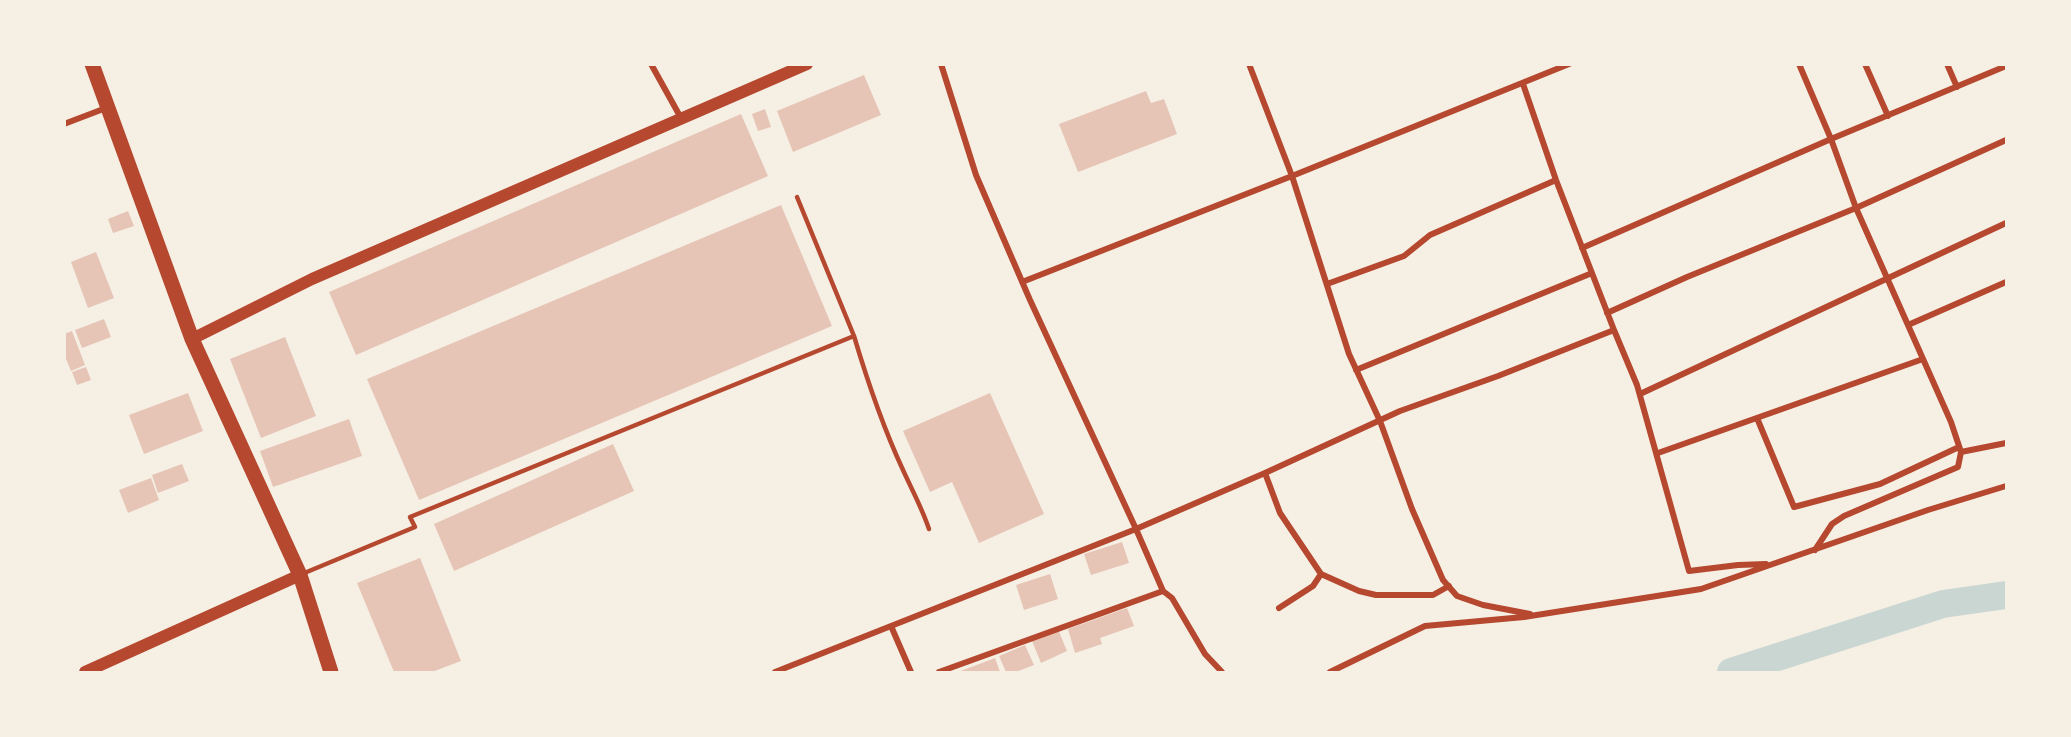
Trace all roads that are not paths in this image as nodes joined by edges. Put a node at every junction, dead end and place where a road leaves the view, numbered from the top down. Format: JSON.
{"nodes":[{"id":1,"x":92,"y":64,"type":"edge"},
{"id":2,"x":651,"y":64,"type":"edge"},
{"id":3,"x":807,"y":64,"type":"edge"},
{"id":4,"x":941,"y":64,"type":"edge"},
{"id":5,"x":1249,"y":64,"type":"edge"},
{"id":6,"x":1569,"y":64,"type":"edge"},
{"id":7,"x":1799,"y":64,"type":"edge"},
{"id":8,"x":1865,"y":64,"type":"edge"},
{"id":9,"x":1947,"y":64,"type":"edge"},
{"id":10,"x":2007,"y":66,"type":"edge"},
{"id":11,"x":1523,"y":84,"type":"junction"},
{"id":12,"x":1957,"y":87,"type":"junction"},
{"id":13,"x":111,"y":106,"type":"junction"},
{"id":14,"x":1888,"y":116,"type":"junction"},
{"id":15,"x":681,"y":118,"type":"junction"},
{"id":16,"x":64,"y":124,"type":"edge"},
{"id":17,"x":1831,"y":139,"type":"junction"},
{"id":18,"x":2007,"y":140,"type":"edge"},
{"id":19,"x":1292,"y":176,"type":"junction"},
{"id":20,"x":1556,"y":180,"type":"junction"},
{"id":21,"x":797,"y":197,"type":"dead end"},
{"id":22,"x":1856,"y":208,"type":"junction"},
{"id":23,"x":2007,"y":224,"type":"edge"},
{"id":24,"x":1582,"y":248,"type":"junction"},
{"id":25,"x":1592,"y":273,"type":"junction"},
{"id":26,"x":1888,"y":280,"type":"junction"},
{"id":27,"x":1022,"y":282,"type":"junction"},
{"id":28,"x":2007,"y":282,"type":"edge"},
{"id":29,"x":1327,"y":285,"type":"junction"},
{"id":30,"x":1607,"y":313,"type":"junction"},
{"id":31,"x":1908,"y":325,"type":"junction"},
{"id":32,"x":1614,"y":330,"type":"junction"},
{"id":33,"x":854,"y":336,"type":"junction"},
{"id":34,"x":192,"y":339,"type":"junction"},
{"id":35,"x":1923,"y":359,"type":"junction"},
{"id":36,"x":1356,"y":370,"type":"junction"},
{"id":37,"x":1640,"y":394,"type":"junction"},
{"id":38,"x":1757,"y":418,"type":"junction"},
{"id":39,"x":1380,"y":421,"type":"junction"},
{"id":40,"x":2007,"y":443,"type":"edge"},
{"id":41,"x":1960,"y":450,"type":"junction"},
{"id":42,"x":1658,"y":453,"type":"junction"},
{"id":43,"x":1265,"y":473,"type":"junction"},
{"id":44,"x":2007,"y":486,"type":"edge"},
{"id":45,"x":929,"y":529,"type":"dead end"},
{"id":46,"x":1136,"y":529,"type":"junction"},
{"id":47,"x":1815,"y":550,"type":"junction"},
{"id":48,"x":1774,"y":564,"type":"junction"},
{"id":49,"x":1322,"y":574,"type":"junction"},
{"id":50,"x":300,"y":575,"type":"junction"},
{"id":51,"x":1449,"y":586,"type":"junction"},
{"id":52,"x":1163,"y":591,"type":"junction"},
{"id":53,"x":1279,"y":608,"type":"dead end"},
{"id":54,"x":1534,"y":615,"type":"junction"},
{"id":55,"x":891,"y":626,"type":"junction"},
{"id":56,"x":85,"y":672,"type":"edge"},
{"id":57,"x":331,"y":672,"type":"edge"},
{"id":58,"x":775,"y":672,"type":"edge"},
{"id":59,"x":911,"y":672,"type":"edge"},
{"id":60,"x":939,"y":672,"type":"edge"},
{"id":61,"x":1222,"y":672,"type":"edge"},
{"id":62,"x":1330,"y":672,"type":"edge"}],
"edges":[{"from":1,"to":13,"type":"highway"},
{"from":2,"to":15,"type":"street"},
{"from":3,"to":15,"type":"main road"},
{"from":4,"to":27,"type":"street"},
{"from":5,"to":19,"type":"street"},
{"from":6,"to":11,"type":"street"},
{"from":7,"to":17,"type":"street"},
{"from":8,"to":14,"type":"street"},
{"from":9,"to":12,"type":"street"},
{"from":10,"to":12,"type":"street"},
{"from":11,"to":19,"type":"street"},
{"from":11,"to":20,"type":"street"},
{"from":12,"to":14,"type":"street"},
{"from":13,"to":16,"type":"street"},
{"from":13,"to":34,"type":"highway"},
{"from":14,"to":17,"type":"street"},
{"from":15,"to":34,"type":"main road"},
{"from":17,"to":22,"type":"street"},
{"from":17,"to":24,"type":"street"},
{"from":18,"to":22,"type":"street"},
{"from":19,"to":27,"type":"street"},
{"from":19,"to":29,"type":"street"},
{"from":20,"to":24,"type":"street"},
{"from":20,"to":29,"type":"street"},
{"from":21,"to":33,"type":"lane"},
{"from":22,"to":26,"type":"street"},
{"from":22,"to":30,"type":"street"},
{"from":23,"to":26,"type":"street"},
{"from":24,"to":25,"type":"street"},
{"from":25,"to":30,"type":"street"},
{"from":25,"to":36,"type":"street"},
{"from":26,"to":31,"type":"street"},
{"from":26,"to":37,"type":"street"},
{"from":27,"to":46,"type":"street"},
{"from":28,"to":31,"type":"street"},
{"from":29,"to":36,"type":"street"},
{"from":30,"to":32,"type":"street"},
{"from":31,"to":35,"type":"street"},
{"from":32,"to":37,"type":"street"},
{"from":32,"to":39,"type":"street"},
{"from":33,"to":45,"type":"lane"},
{"from":33,"to":50,"type":"lane"},
{"from":34,"to":50,"type":"highway"},
{"from":35,"to":38,"type":"street"},
{"from":35,"to":41,"type":"street"},
{"from":36,"to":39,"type":"street"},
{"from":37,"to":42,"type":"street"},
{"from":38,"to":41,"type":"street"},
{"from":38,"to":42,"type":"street"},
{"from":39,"to":43,"type":"street"},
{"from":39,"to":51,"type":"street"},
{"from":40,"to":41,"type":"street"},
{"from":41,"to":47,"type":"street"},
{"from":42,"to":48,"type":"street"},
{"from":43,"to":46,"type":"street"},
{"from":43,"to":49,"type":"street"},
{"from":44,"to":47,"type":"street"},
{"from":46,"to":52,"type":"street"},
{"from":46,"to":55,"type":"street"},
{"from":47,"to":48,"type":"street"},
{"from":48,"to":54,"type":"street"},
{"from":49,"to":51,"type":"street"},
{"from":49,"to":53,"type":"street"},
{"from":50,"to":56,"type":"main road"},
{"from":50,"to":57,"type":"highway"},
{"from":51,"to":54,"type":"street"},
{"from":52,"to":60,"type":"street"},
{"from":52,"to":61,"type":"street"},
{"from":54,"to":62,"type":"street"},
{"from":55,"to":58,"type":"street"},
{"from":55,"to":59,"type":"street"}]}
